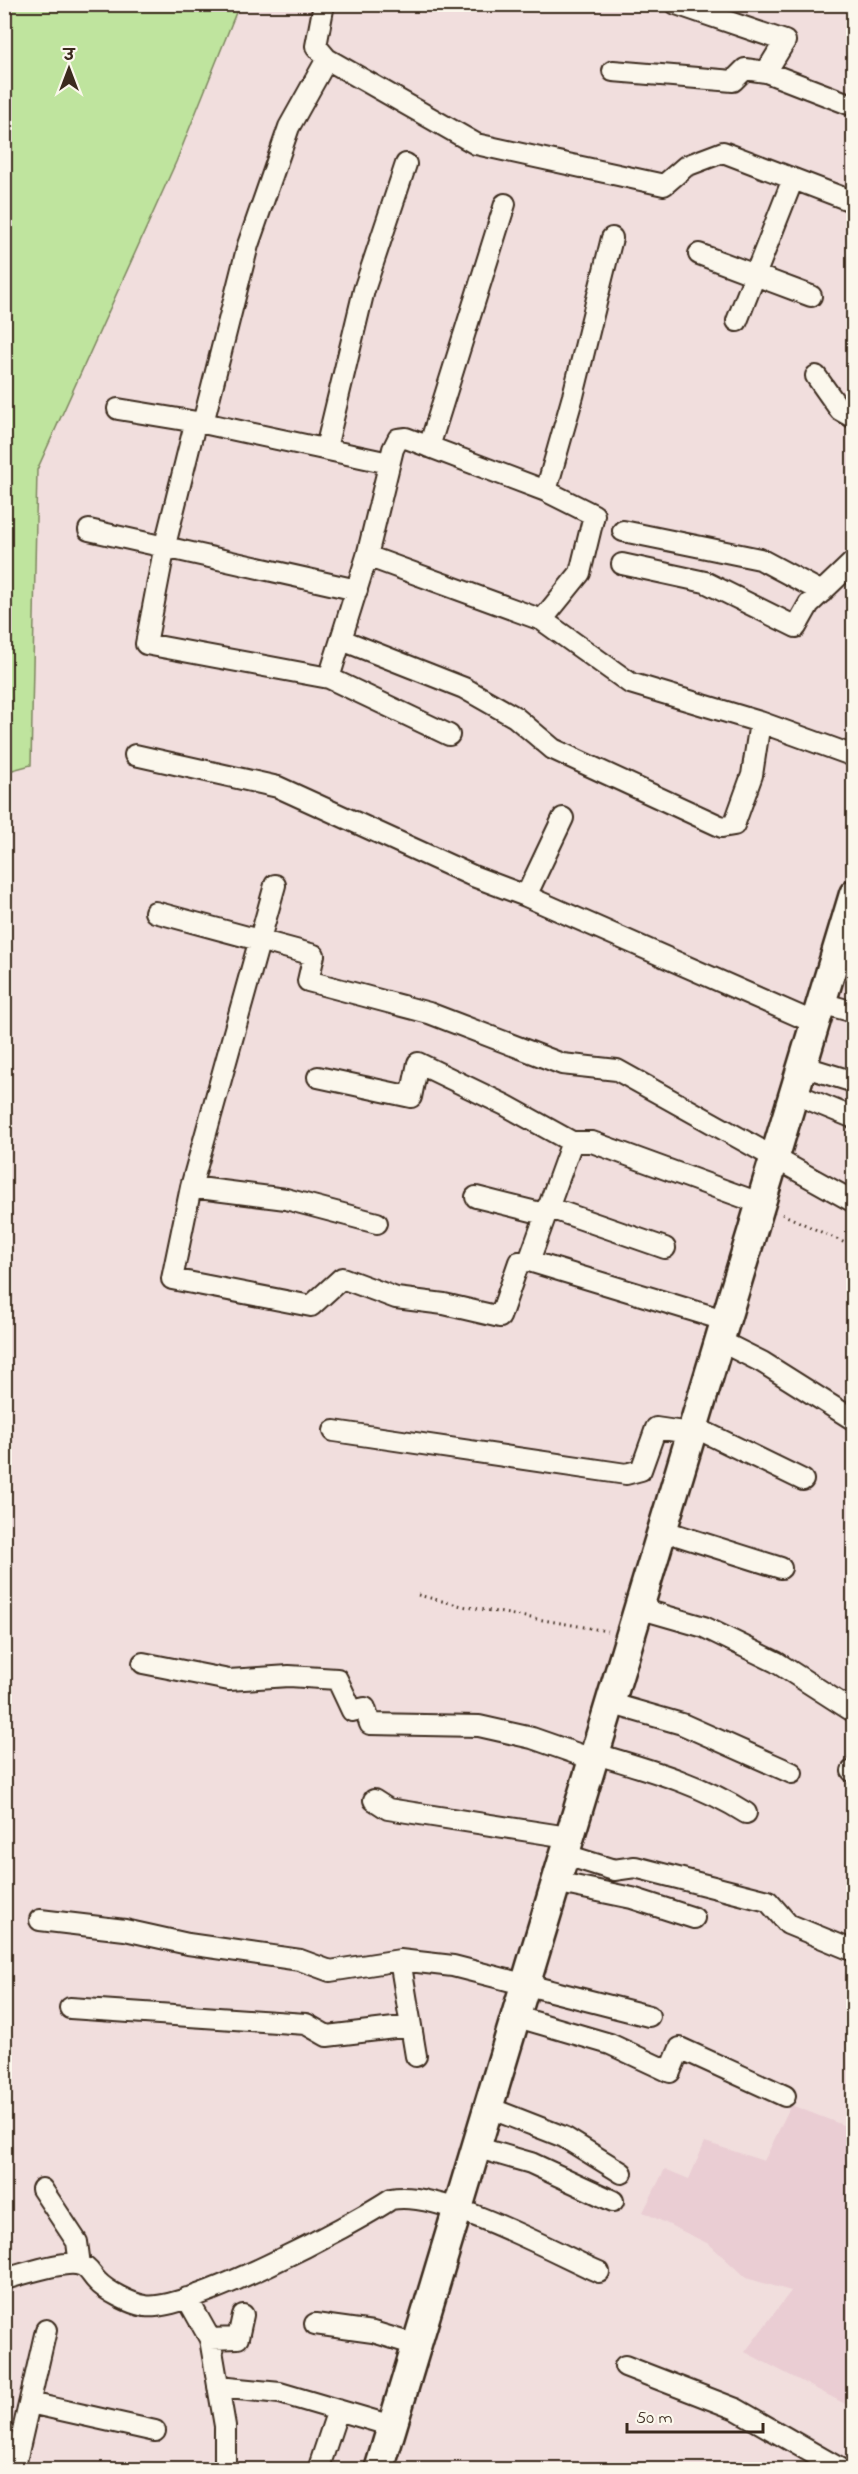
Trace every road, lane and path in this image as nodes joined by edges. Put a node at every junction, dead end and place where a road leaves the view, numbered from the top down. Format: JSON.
{"nodes":[{"id":1,"x":324,"y":4,"type":"edge"},
{"id":2,"x":676,"y":4,"type":"edge"},
{"id":3,"x":327,"y":59,"type":"junction"},
{"id":4,"x":613,"y":71,"type":"dead end"},
{"id":5,"x":766,"y":72,"type":"junction"},
{"id":6,"x":854,"y":106,"type":"edge"},
{"id":7,"x":406,"y":164,"type":"dead end"},
{"id":8,"x":792,"y":179,"type":"junction"},
{"id":9,"x":854,"y":202,"type":"edge"},
{"id":10,"x":505,"y":204,"type":"dead end"},
{"id":11,"x":612,"y":238,"type":"dead end"},
{"id":12,"x":699,"y":254,"type":"dead end"},
{"id":13,"x":755,"y":274,"type":"junction"},
{"id":14,"x":811,"y":296,"type":"dead end"},
{"id":15,"x":737,"y":321,"type":"dead end"},
{"id":16,"x":816,"y":376,"type":"dead end"},
{"id":17,"x":118,"y":409,"type":"dead end"},
{"id":18,"x":854,"y":418,"type":"edge"},
{"id":19,"x":199,"y":423,"type":"junction"},
{"id":20,"x":429,"y":447,"type":"junction"},
{"id":21,"x":326,"y":448,"type":"junction"},
{"id":22,"x":389,"y":463,"type":"junction"},
{"id":23,"x":546,"y":491,"type":"junction"},
{"id":24,"x":89,"y":530,"type":"dead end"},
{"id":25,"x":623,"y":531,"type":"dead end"},
{"id":26,"x":165,"y":545,"type":"junction"},
{"id":27,"x":367,"y":556,"type":"junction"},
{"id":28,"x":854,"y":561,"type":"edge"},
{"id":29,"x":622,"y":564,"type":"dead end"},
{"id":30,"x":357,"y":590,"type":"junction"},
{"id":31,"x":822,"y":592,"type":"junction"},
{"id":32,"x":542,"y":620,"type":"junction"},
{"id":33,"x":342,"y":640,"type":"junction"},
{"id":34,"x":329,"y":678,"type":"junction"},
{"id":35,"x":760,"y":722,"type":"junction"},
{"id":36,"x":449,"y":735,"type":"dead end"},
{"id":37,"x":135,"y":755,"type":"dead end"},
{"id":38,"x":854,"y":756,"type":"edge"},
{"id":39,"x":563,"y":818,"type":"dead end"},
{"id":40,"x":275,"y":885,"type":"dead end"},
{"id":41,"x":526,"y":896,"type":"junction"},
{"id":42,"x":851,"y":908,"type":"edge"},
{"id":43,"x":155,"y":912,"type":"dead end"},
{"id":44,"x":258,"y":941,"type":"junction"},
{"id":45,"x":854,"y":1012,"type":"edge"},
{"id":46,"x":818,"y":1013,"type":"junction"},
{"id":47,"x":318,"y":1077,"type":"dead end"},
{"id":48,"x":797,"y":1079,"type":"junction"},
{"id":49,"x":854,"y":1082,"type":"edge"},
{"id":50,"x":854,"y":1118,"type":"edge"},
{"id":51,"x":572,"y":1143,"type":"junction"},
{"id":52,"x":773,"y":1158,"type":"junction"},
{"id":53,"x":191,"y":1187,"type":"junction"},
{"id":54,"x":476,"y":1197,"type":"dead end"},
{"id":55,"x":854,"y":1202,"type":"edge"},
{"id":56,"x":759,"y":1203,"type":"junction"},
{"id":57,"x":546,"y":1210,"type":"junction"},
{"id":58,"x":377,"y":1223,"type":"dead end"},
{"id":59,"x":854,"y":1247,"type":"edge"},
{"id":60,"x":665,"y":1248,"type":"dead end"},
{"id":61,"x":529,"y":1261,"type":"junction"},
{"id":62,"x":721,"y":1330,"type":"junction"},
{"id":63,"x":854,"y":1420,"type":"edge"},
{"id":64,"x":691,"y":1429,"type":"junction"},
{"id":65,"x":334,"y":1431,"type":"dead end"},
{"id":66,"x":803,"y":1480,"type":"dead end"},
{"id":67,"x":661,"y":1530,"type":"junction"},
{"id":68,"x":781,"y":1568,"type":"dead end"},
{"id":69,"x":418,"y":1595,"type":"dead end"},
{"id":70,"x":634,"y":1621,"type":"junction"},
{"id":71,"x":143,"y":1663,"type":"dead end"},
{"id":72,"x":609,"y":1703,"type":"junction"},
{"id":73,"x":854,"y":1712,"type":"edge"},
{"id":74,"x":593,"y":1756,"type":"junction"},
{"id":75,"x":792,"y":1773,"type":"dead end"},
{"id":76,"x":374,"y":1800,"type":"dead end"},
{"id":77,"x":746,"y":1813,"type":"dead end"},
{"id":78,"x":565,"y":1846,"type":"junction"},
{"id":79,"x":555,"y":1882,"type":"junction"},
{"id":80,"x":694,"y":1918,"type":"dead end"},
{"id":81,"x":40,"y":1920,"type":"dead end"},
{"id":82,"x":854,"y":1951,"type":"edge"},
{"id":83,"x":400,"y":1960,"type":"junction"},
{"id":84,"x":524,"y":1985,"type":"junction"},
{"id":85,"x":70,"y":2008,"type":"dead end"},
{"id":86,"x":514,"y":2016,"type":"junction"},
{"id":87,"x":649,"y":2016,"type":"dead end"},
{"id":88,"x":411,"y":2026,"type":"junction"},
{"id":89,"x":416,"y":2056,"type":"dead end"},
{"id":90,"x":785,"y":2096,"type":"dead end"},
{"id":91,"x":487,"y":2107,"type":"junction"},
{"id":92,"x":475,"y":2147,"type":"junction"},
{"id":93,"x":622,"y":2173,"type":"dead end"},
{"id":94,"x":42,"y":2189,"type":"dead end"},
{"id":95,"x":613,"y":2201,"type":"dead end"},
{"id":96,"x":456,"y":2210,"type":"junction"},
{"id":97,"x":81,"y":2265,"type":"junction"},
{"id":98,"x":599,"y":2272,"type":"dead end"},
{"id":99,"x":4,"y":2279,"type":"edge"},
{"id":100,"x":187,"y":2298,"type":"junction"},
{"id":101,"x":243,"y":2315,"type":"dead end"},
{"id":102,"x":315,"y":2324,"type":"dead end"},
{"id":103,"x":46,"y":2330,"type":"dead end"},
{"id":104,"x":210,"y":2339,"type":"junction"},
{"id":105,"x":416,"y":2345,"type":"junction"},
{"id":106,"x":624,"y":2366,"type":"dead end"},
{"id":107,"x":218,"y":2387,"type":"junction"},
{"id":108,"x":30,"y":2403,"type":"junction"},
{"id":109,"x":338,"y":2410,"type":"junction"},
{"id":110,"x":392,"y":2426,"type":"junction"},
{"id":111,"x":155,"y":2431,"type":"dead end"},
{"id":112,"x":14,"y":2469,"type":"edge"},
{"id":113,"x":225,"y":2469,"type":"edge"},
{"id":114,"x":318,"y":2469,"type":"edge"},
{"id":115,"x":380,"y":2469,"type":"edge"},
{"id":116,"x":842,"y":2469,"type":"edge"}],
"edges":[{"from":1,"to":3,"type":"street"},
{"from":2,"to":5,"type":"street"},
{"from":3,"to":8,"type":"street"},
{"from":3,"to":19,"type":"street"},
{"from":4,"to":5,"type":"street"},
{"from":5,"to":6,"type":"street"},
{"from":7,"to":21,"type":"street"},
{"from":8,"to":9,"type":"street"},
{"from":8,"to":13,"type":"street"},
{"from":10,"to":20,"type":"street"},
{"from":11,"to":23,"type":"street"},
{"from":12,"to":13,"type":"street"},
{"from":13,"to":14,"type":"street"},
{"from":13,"to":15,"type":"street"},
{"from":16,"to":18,"type":"street"},
{"from":17,"to":19,"type":"street"},
{"from":19,"to":21,"type":"street"},
{"from":19,"to":26,"type":"street"},
{"from":20,"to":22,"type":"street"},
{"from":20,"to":23,"type":"street"},
{"from":21,"to":22,"type":"street"},
{"from":22,"to":27,"type":"street"},
{"from":23,"to":32,"type":"street"},
{"from":24,"to":26,"type":"street"},
{"from":25,"to":31,"type":"street"},
{"from":26,"to":30,"type":"street"},
{"from":26,"to":34,"type":"street"},
{"from":27,"to":30,"type":"street"},
{"from":27,"to":32,"type":"street"},
{"from":28,"to":31,"type":"street"},
{"from":29,"to":31,"type":"street"},
{"from":30,"to":33,"type":"street"},
{"from":32,"to":35,"type":"street"},
{"from":33,"to":34,"type":"street"},
{"from":33,"to":35,"type":"street"},
{"from":34,"to":36,"type":"street"},
{"from":35,"to":38,"type":"street"},
{"from":37,"to":41,"type":"street"},
{"from":39,"to":41,"type":"street"},
{"from":40,"to":44,"type":"street"},
{"from":41,"to":46,"type":"street"},
{"from":42,"to":46,"type":"main road"},
{"from":43,"to":44,"type":"street"},
{"from":44,"to":52,"type":"street"},
{"from":44,"to":53,"type":"street"},
{"from":45,"to":46,"type":"street"},
{"from":46,"to":48,"type":"main road"},
{"from":47,"to":51,"type":"street"},
{"from":48,"to":49,"type":"street"},
{"from":48,"to":50,"type":"street"},
{"from":48,"to":52,"type":"main road"},
{"from":51,"to":56,"type":"street"},
{"from":51,"to":57,"type":"street"},
{"from":52,"to":55,"type":"street"},
{"from":52,"to":56,"type":"main road"},
{"from":53,"to":58,"type":"street"},
{"from":53,"to":61,"type":"street"},
{"from":54,"to":57,"type":"street"},
{"from":56,"to":59,"type":"path"},
{"from":56,"to":62,"type":"main road"},
{"from":57,"to":60,"type":"street"},
{"from":57,"to":61,"type":"street"},
{"from":61,"to":62,"type":"street"},
{"from":62,"to":63,"type":"street"},
{"from":62,"to":64,"type":"main road"},
{"from":64,"to":65,"type":"street"},
{"from":64,"to":66,"type":"street"},
{"from":64,"to":67,"type":"main road"},
{"from":67,"to":68,"type":"street"},
{"from":67,"to":70,"type":"main road"},
{"from":69,"to":70,"type":"path"},
{"from":70,"to":72,"type":"main road"},
{"from":70,"to":73,"type":"street"},
{"from":71,"to":74,"type":"street"},
{"from":72,"to":74,"type":"main road"},
{"from":72,"to":75,"type":"street"},
{"from":74,"to":77,"type":"street"},
{"from":74,"to":78,"type":"main road"},
{"from":76,"to":78,"type":"street"},
{"from":78,"to":79,"type":"main road"},
{"from":78,"to":82,"type":"street"},
{"from":79,"to":80,"type":"street"},
{"from":79,"to":84,"type":"main road"},
{"from":81,"to":83,"type":"street"},
{"from":83,"to":84,"type":"street"},
{"from":83,"to":88,"type":"street"},
{"from":84,"to":86,"type":"main road"},
{"from":84,"to":87,"type":"street"},
{"from":85,"to":88,"type":"street"},
{"from":86,"to":90,"type":"street"},
{"from":86,"to":91,"type":"main road"},
{"from":88,"to":89,"type":"street"},
{"from":91,"to":92,"type":"main road"},
{"from":91,"to":93,"type":"street"},
{"from":92,"to":95,"type":"street"},
{"from":92,"to":96,"type":"main road"},
{"from":94,"to":97,"type":"street"},
{"from":96,"to":98,"type":"street"},
{"from":96,"to":100,"type":"street"},
{"from":96,"to":105,"type":"main road"},
{"from":97,"to":99,"type":"street"},
{"from":97,"to":100,"type":"street"},
{"from":100,"to":104,"type":"street"},
{"from":101,"to":104,"type":"street"},
{"from":102,"to":105,"type":"street"},
{"from":103,"to":108,"type":"street"},
{"from":104,"to":107,"type":"street"},
{"from":105,"to":110,"type":"main road"},
{"from":106,"to":116,"type":"street"},
{"from":107,"to":109,"type":"street"},
{"from":107,"to":113,"type":"street"},
{"from":108,"to":111,"type":"street"},
{"from":108,"to":112,"type":"street"},
{"from":109,"to":110,"type":"street"},
{"from":109,"to":114,"type":"street"},
{"from":110,"to":115,"type":"main road"}]}
